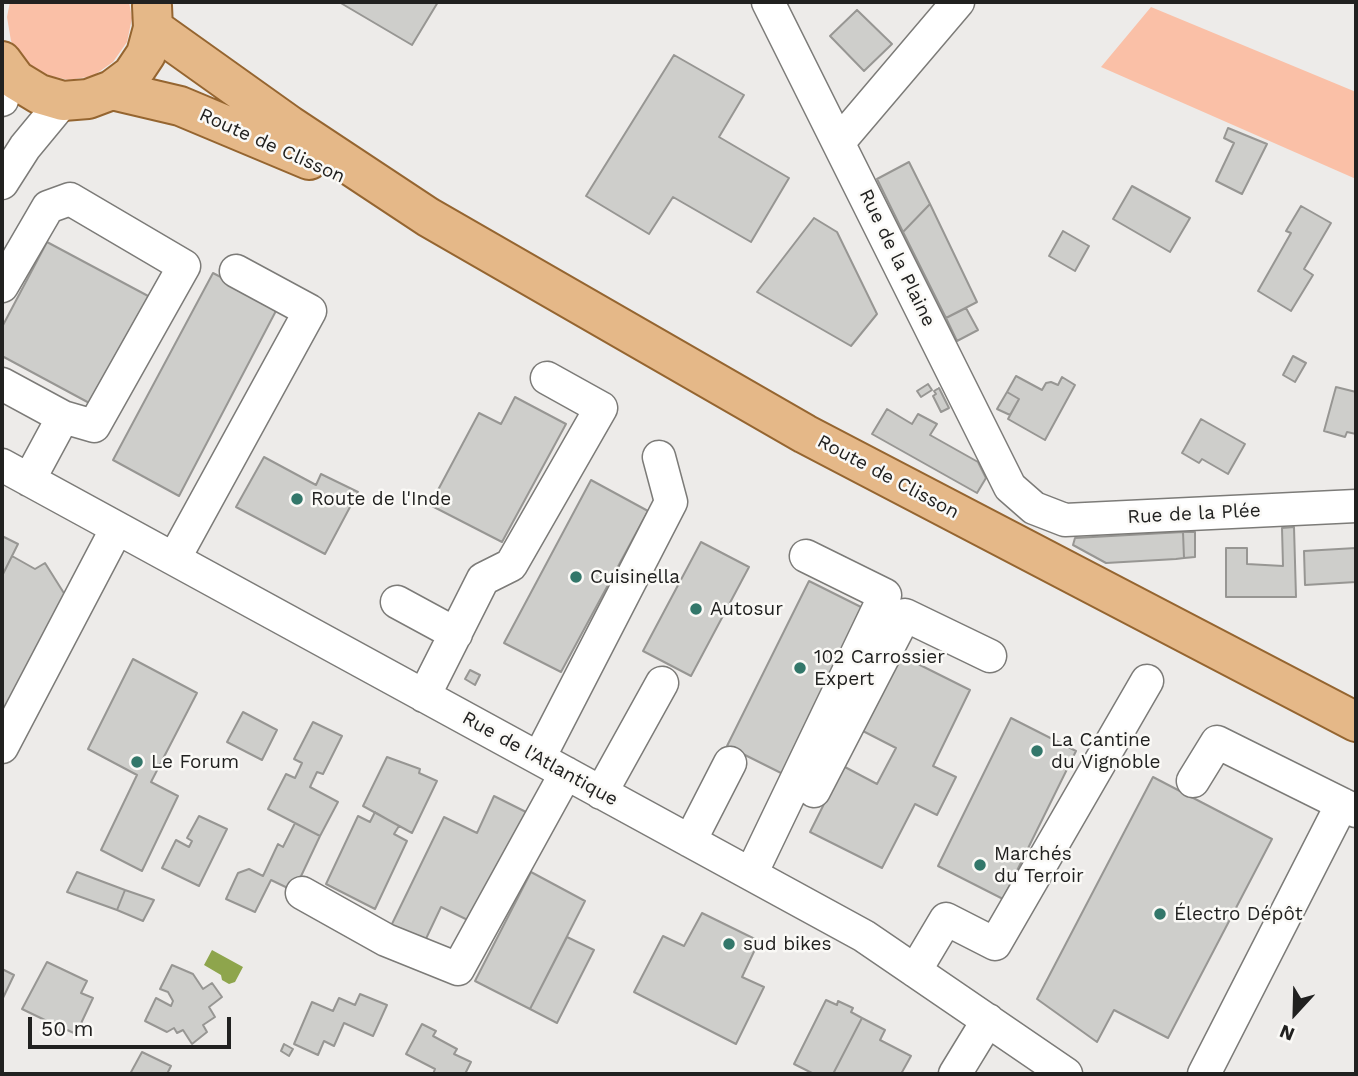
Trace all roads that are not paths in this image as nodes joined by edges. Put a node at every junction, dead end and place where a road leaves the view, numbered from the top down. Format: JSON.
{"nodes":[{"id":1,"x":768,"y":2,"type":"edge"},
{"id":2,"x":958,"y":2,"type":"edge"},
{"id":3,"x":153,"y":15,"type":"edge"},
{"id":4,"x":4,"y":77,"type":"edge"},
{"id":5,"x":112,"y":90,"type":"junction"},
{"id":6,"x":63,"y":101,"type":"junction"},
{"id":7,"x":839,"y":142,"type":"junction"},
{"id":8,"x":2,"y":183,"type":"edge"},
{"id":9,"x":428,"y":217,"type":"junction"},
{"id":10,"x":236,"y":271,"type":"dead end"},
{"id":11,"x":2,"y":286,"type":"edge"},
{"id":12,"x":547,"y":377,"type":"dead end"},
{"id":13,"x":2,"y":384,"type":"edge"},
{"id":14,"x":63,"y":416,"type":"junction"},
{"id":15,"x":659,"y":457,"type":"dead end"},
{"id":16,"x":2,"y":465,"type":"edge"},
{"id":17,"x":29,"y":480,"type":"junction"},
{"id":18,"x":1356,"y":506,"type":"edge"},
{"id":19,"x":1034,"y":508,"type":"joint"},
{"id":20,"x":117,"y":528,"type":"junction"},
{"id":21,"x":806,"y":556,"type":"dead end"},
{"id":22,"x":174,"y":559,"type":"junction"},
{"id":23,"x":397,"y":602,"type":"dead end"},
{"id":24,"x":456,"y":634,"type":"junction"},
{"id":25,"x":990,"y":656,"type":"dead end"},
{"id":26,"x":1147,"y":681,"type":"dead end"},
{"id":27,"x":662,"y":683,"type":"dead end"},
{"id":28,"x":424,"y":696,"type":"junction"},
{"id":29,"x":1356,"y":722,"type":"edge"},
{"id":30,"x":2,"y":747,"type":"edge"},
{"id":31,"x":539,"y":758,"type":"junction"},
{"id":32,"x":730,"y":762,"type":"dead end"},
{"id":33,"x":566,"y":773,"type":"junction"},
{"id":34,"x":1193,"y":781,"type":"dead end"},
{"id":35,"x":601,"y":793,"type":"junction"},
{"id":36,"x":1349,"y":808,"type":"edge"},
{"id":37,"x":690,"y":841,"type":"junction"},
{"id":38,"x":759,"y":878,"type":"junction"},
{"id":39,"x":302,"y":893,"type":"dead end"},
{"id":40,"x":915,"y":971,"type":"junction"},
{"id":41,"x":988,"y":1020,"type":"junction"},
{"id":42,"x":955,"y":1074,"type":"edge"},
{"id":43,"x":1066,"y":1074,"type":"edge"},
{"id":44,"x":1204,"y":1074,"type":"edge"}],
"edges":[{"from":1,"to":7,"type":"street","name":"Rue de la Plaine"},
{"from":2,"to":7,"type":"street"},
{"from":3,"to":5,"type":"main road"},
{"from":3,"to":9,"type":"main road","name":"Route de Clisson"},
{"from":4,"to":6,"type":"main road"},
{"from":5,"to":6,"type":"main road"},
{"from":5,"to":9,"type":"main road","name":"Route de Clisson"},
{"from":6,"to":8,"type":"street"},
{"from":7,"to":19,"type":"street","name":"Rue de la Plaine"},
{"from":9,"to":29,"type":"main road","name":"Route de Clisson"},
{"from":10,"to":22,"type":"street"},
{"from":11,"to":14,"type":"street"},
{"from":12,"to":24,"type":"street"},
{"from":13,"to":14,"type":"street"},
{"from":14,"to":17,"type":"street"},
{"from":15,"to":31,"type":"street"},
{"from":16,"to":17,"type":"street","name":"Rue de l'Atlantique"},
{"from":17,"to":20,"type":"street","name":"Rue de l'Atlantique"},
{"from":18,"to":19,"type":"street","name":"Rue de la Plée"},
{"from":20,"to":22,"type":"street","name":"Rue de l'Atlantique"},
{"from":20,"to":30,"type":"street"},
{"from":21,"to":38,"type":"street"},
{"from":22,"to":28,"type":"street","name":"Rue de l'Atlantique"},
{"from":23,"to":24,"type":"street"},
{"from":24,"to":28,"type":"street"},
{"from":25,"to":38,"type":"street"},
{"from":26,"to":40,"type":"street"},
{"from":27,"to":35,"type":"street"},
{"from":28,"to":31,"type":"street","name":"Rue de l'Atlantique"},
{"from":31,"to":33,"type":"street","name":"Rue de l'Atlantique"},
{"from":32,"to":37,"type":"street"},
{"from":33,"to":35,"type":"street","name":"Rue de l'Atlantique"},
{"from":33,"to":39,"type":"street"},
{"from":34,"to":36,"type":"street"},
{"from":35,"to":37,"type":"street","name":"Rue de l'Atlantique"},
{"from":36,"to":44,"type":"street"},
{"from":37,"to":38,"type":"street","name":"Rue de l'Atlantique"},
{"from":38,"to":40,"type":"street","name":"Rue de l'Atlantique"},
{"from":40,"to":41,"type":"street","name":"Rue de l'Atlantique"},
{"from":41,"to":42,"type":"street"},
{"from":41,"to":43,"type":"street","name":"Rue de l'Atlantique"}]}
